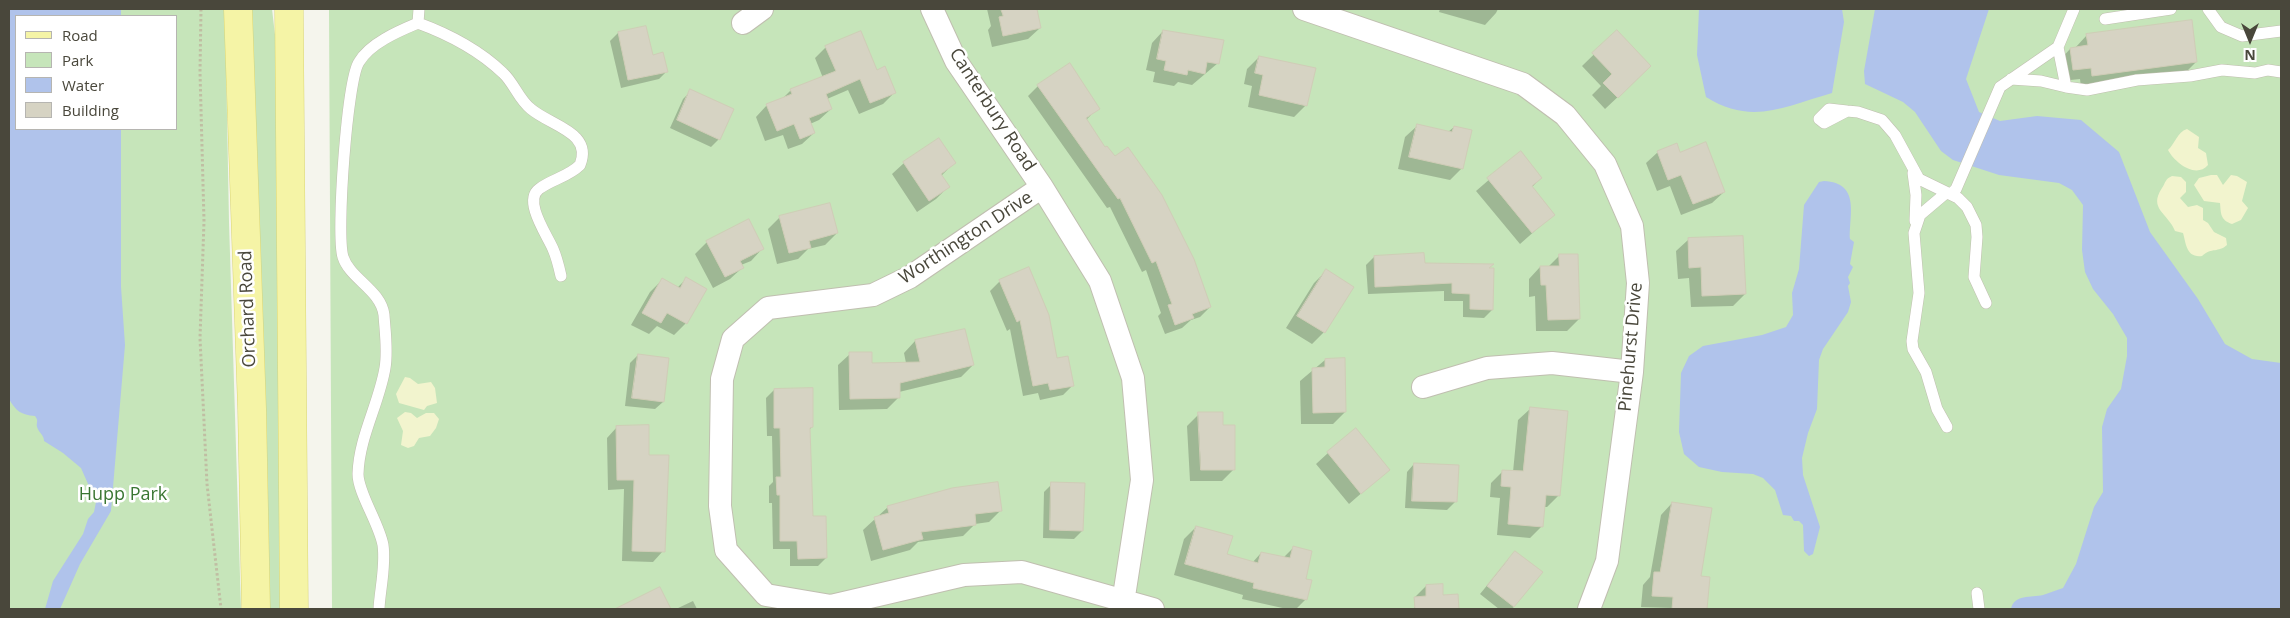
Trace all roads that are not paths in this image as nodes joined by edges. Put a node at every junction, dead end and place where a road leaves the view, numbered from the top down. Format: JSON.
{"nodes":[{"id":1,"x":238,"y":9,"type":"edge"},
{"id":2,"x":289,"y":9,"type":"edge"},
{"id":3,"x":419,"y":9,"type":"edge"},
{"id":4,"x":762,"y":9,"type":"edge"},
{"id":5,"x":932,"y":9,"type":"edge"},
{"id":6,"x":1304,"y":9,"type":"edge"},
{"id":7,"x":2074,"y":9,"type":"edge"},
{"id":8,"x":2170,"y":9,"type":"edge"},
{"id":9,"x":2208,"y":9,"type":"edge"},
{"id":10,"x":2105,"y":19,"type":"dead end"},
{"id":11,"x":743,"y":22,"type":"dead end"},
{"id":12,"x":418,"y":23,"type":"junction"},
{"id":13,"x":2281,"y":31,"type":"edge"},
{"id":14,"x":2058,"y":47,"type":"junction"},
{"id":15,"x":2281,"y":72,"type":"edge"},
{"id":16,"x":2011,"y":79,"type":"junction"},
{"id":17,"x":2066,"y":87,"type":"junction"},
{"id":18,"x":1847,"y":111,"type":"dead end"},
{"id":19,"x":1914,"y":173,"type":"junction"},
{"id":20,"x":1042,"y":187,"type":"junction"},
{"id":21,"x":1946,"y":193,"type":"junction"},
{"id":22,"x":1914,"y":233,"type":"junction"},
{"id":23,"x":560,"y":276,"type":"dead end"},
{"id":24,"x":1986,"y":303,"type":"dead end"},
{"id":25,"x":1632,"y":372,"type":"junction"},
{"id":26,"x":1424,"y":387,"type":"dead end"},
{"id":27,"x":1947,"y":427,"type":"dead end"},
{"id":28,"x":1977,"y":593,"type":"dead end"},
{"id":29,"x":1123,"y":605,"type":"edge"},
{"id":30,"x":256,"y":609,"type":"edge"},
{"id":31,"x":294,"y":609,"type":"edge"},
{"id":32,"x":379,"y":609,"type":"edge"},
{"id":33,"x":1153,"y":609,"type":"edge"},
{"id":34,"x":1589,"y":609,"type":"edge"},
{"id":35,"x":1979,"y":609,"type":"edge"}],
"edges":[{"from":1,"to":30,"type":"main road","name":"Orchard Road"},
{"from":2,"to":31,"type":"main road"},
{"from":3,"to":12,"type":"lane"},
{"from":4,"to":11,"type":"street"},
{"from":5,"to":20,"type":"street","name":"Canterbury Road"},
{"from":6,"to":25,"type":"street","name":"Pinehurst Drive"},
{"from":7,"to":14,"type":"lane"},
{"from":8,"to":10,"type":"lane"},
{"from":9,"to":13,"type":"lane"},
{"from":12,"to":23,"type":"lane"},
{"from":12,"to":32,"type":"lane"},
{"from":14,"to":16,"type":"lane"},
{"from":14,"to":17,"type":"lane"},
{"from":15,"to":17,"type":"lane"},
{"from":16,"to":17,"type":"lane"},
{"from":16,"to":21,"type":"lane"},
{"from":18,"to":19,"type":"lane"},
{"from":19,"to":21,"type":"lane"},
{"from":19,"to":22,"type":"lane"},
{"from":20,"to":29,"type":"street","name":"Canterbury Road"},
{"from":20,"to":29,"type":"street","name":"Worthington Drive"},
{"from":21,"to":22,"type":"lane"},
{"from":21,"to":24,"type":"lane"},
{"from":22,"to":27,"type":"lane"},
{"from":25,"to":26,"type":"street"},
{"from":25,"to":34,"type":"street","name":"Pinehurst Drive"},
{"from":28,"to":35,"type":"lane"},
{"from":29,"to":33,"type":"street"}]}
